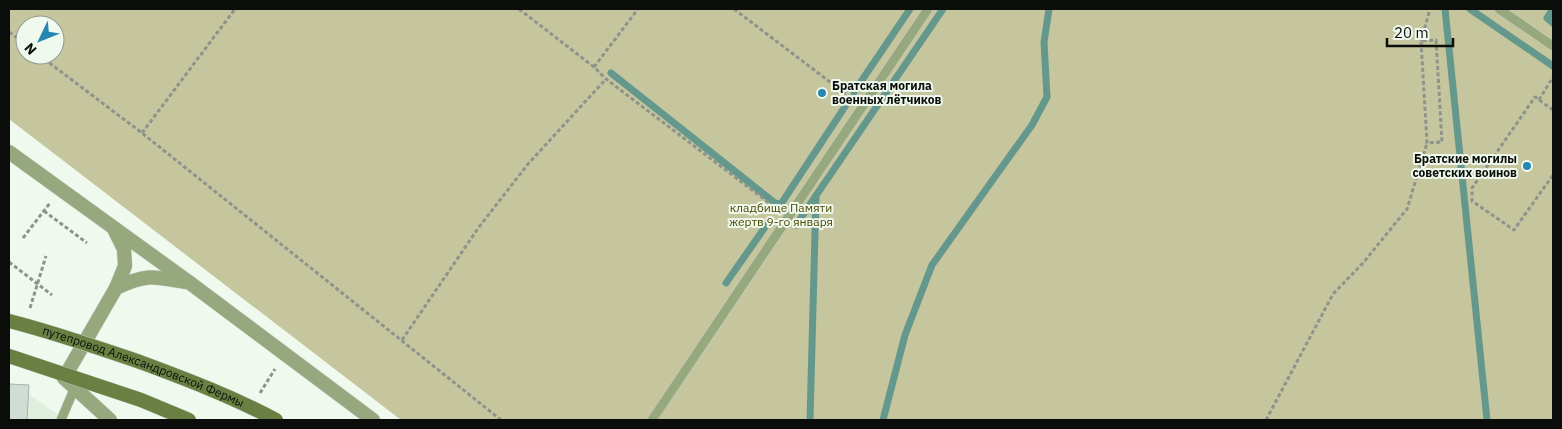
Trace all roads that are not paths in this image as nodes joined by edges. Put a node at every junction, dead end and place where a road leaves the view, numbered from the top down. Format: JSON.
{"nodes":[{"id":1,"x":928,"y":9,"type":"edge"},
{"id":2,"x":1499,"y":9,"type":"edge"},
{"id":3,"x":1553,"y":46,"type":"edge"},
{"id":4,"x":10,"y":155,"type":"edge"},
{"id":5,"x":113,"y":228,"type":"junction"},
{"id":6,"x":190,"y":283,"type":"junction"},
{"id":7,"x":116,"y":288,"type":"junction"},
{"id":8,"x":9,"y":321,"type":"edge"},
{"id":9,"x":9,"y":356,"type":"edge"},
{"id":10,"x":9,"y":362,"type":"edge"},
{"id":11,"x":64,"y":378,"type":"junction"},
{"id":12,"x":75,"y":387,"type":"junction"},
{"id":13,"x":61,"y":420,"type":"edge"},
{"id":14,"x":110,"y":420,"type":"edge"},
{"id":15,"x":189,"y":420,"type":"edge"},
{"id":16,"x":276,"y":420,"type":"edge"},
{"id":17,"x":373,"y":420,"type":"edge"},
{"id":18,"x":652,"y":420,"type":"edge"}],
"edges":[{"from":1,"to":18,"type":"lane"},
{"from":2,"to":3,"type":"lane"},
{"from":4,"to":5,"type":"street"},
{"from":5,"to":6,"type":"street"},
{"from":5,"to":7,"type":"street"},
{"from":6,"to":7,"type":"street"},
{"from":6,"to":17,"type":"street"},
{"from":7,"to":11,"type":"street"},
{"from":8,"to":16,"type":"main road","name":"путепровод Александровской Фермы","bridge":true},
{"from":9,"to":15,"type":"main road","bridge":true},
{"from":10,"to":11,"type":"lane"},
{"from":11,"to":12,"type":"street"},
{"from":12,"to":13,"type":"lane"},
{"from":12,"to":14,"type":"street"}]}
